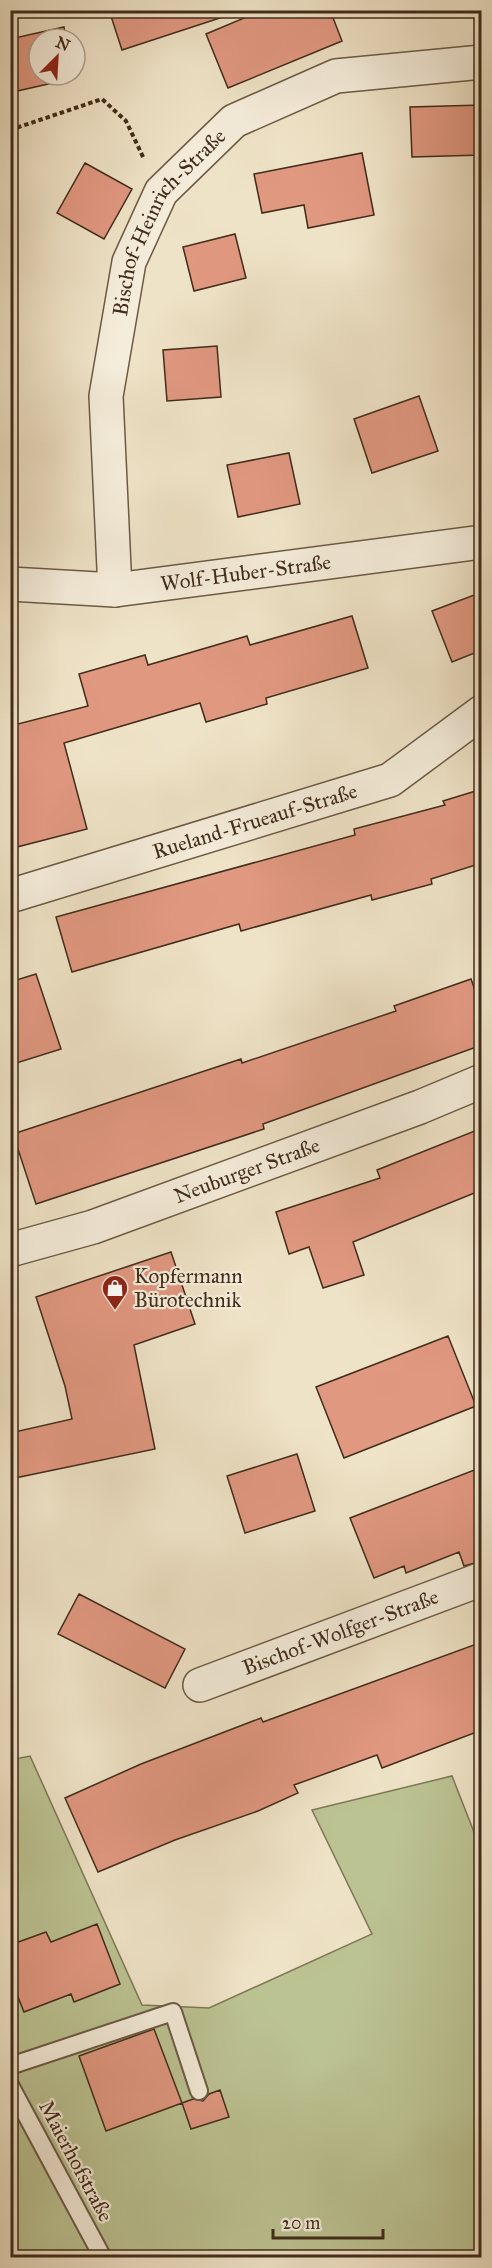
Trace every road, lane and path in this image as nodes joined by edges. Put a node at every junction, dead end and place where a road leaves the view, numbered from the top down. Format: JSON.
{"nodes":[{"id":1,"x":482,"y":62,"type":"edge"},
{"id":2,"x":10,"y":130,"type":"edge"},
{"id":3,"x":161,"y":192,"type":"junction"},
{"id":4,"x":482,"y":542,"type":"edge"},
{"id":5,"x":10,"y":584,"type":"edge"},
{"id":6,"x":115,"y":590,"type":"junction"},
{"id":7,"x":482,"y":712,"type":"edge"},
{"id":8,"x":10,"y":896,"type":"edge"},
{"id":9,"x":482,"y":1081,"type":"edge"},
{"id":10,"x":10,"y":1250,"type":"edge"},
{"id":11,"x":482,"y":1579,"type":"edge"},
{"id":12,"x":200,"y":1685,"type":"dead end"},
{"id":13,"x":10,"y":2066,"type":"edge"},
{"id":14,"x":10,"y":2085,"type":"edge"},
{"id":15,"x":199,"y":2091,"type":"dead end"},
{"id":16,"x":103,"y":2258,"type":"edge"}],
"edges":[{"from":1,"to":3,"type":"street","name":"Bischof-Heinrich-Straße"},
{"from":2,"to":3,"type":"path"},
{"from":3,"to":6,"type":"street","name":"Bischof-Heinrich-Straße"},
{"from":4,"to":6,"type":"street","name":"Wolf-Huber-Straße"},
{"from":5,"to":6,"type":"street","name":"Wolf-Huber-Straße"},
{"from":7,"to":8,"type":"street","name":"Rueland-Frueauf-Straße"},
{"from":9,"to":10,"type":"street","name":"Neuburger Straße"},
{"from":11,"to":12,"type":"street","name":"Bischof-Wolfger-Straße"},
{"from":13,"to":15,"type":"lane"},
{"from":14,"to":16,"type":"lane","name":"Maierhofstraße"}]}
